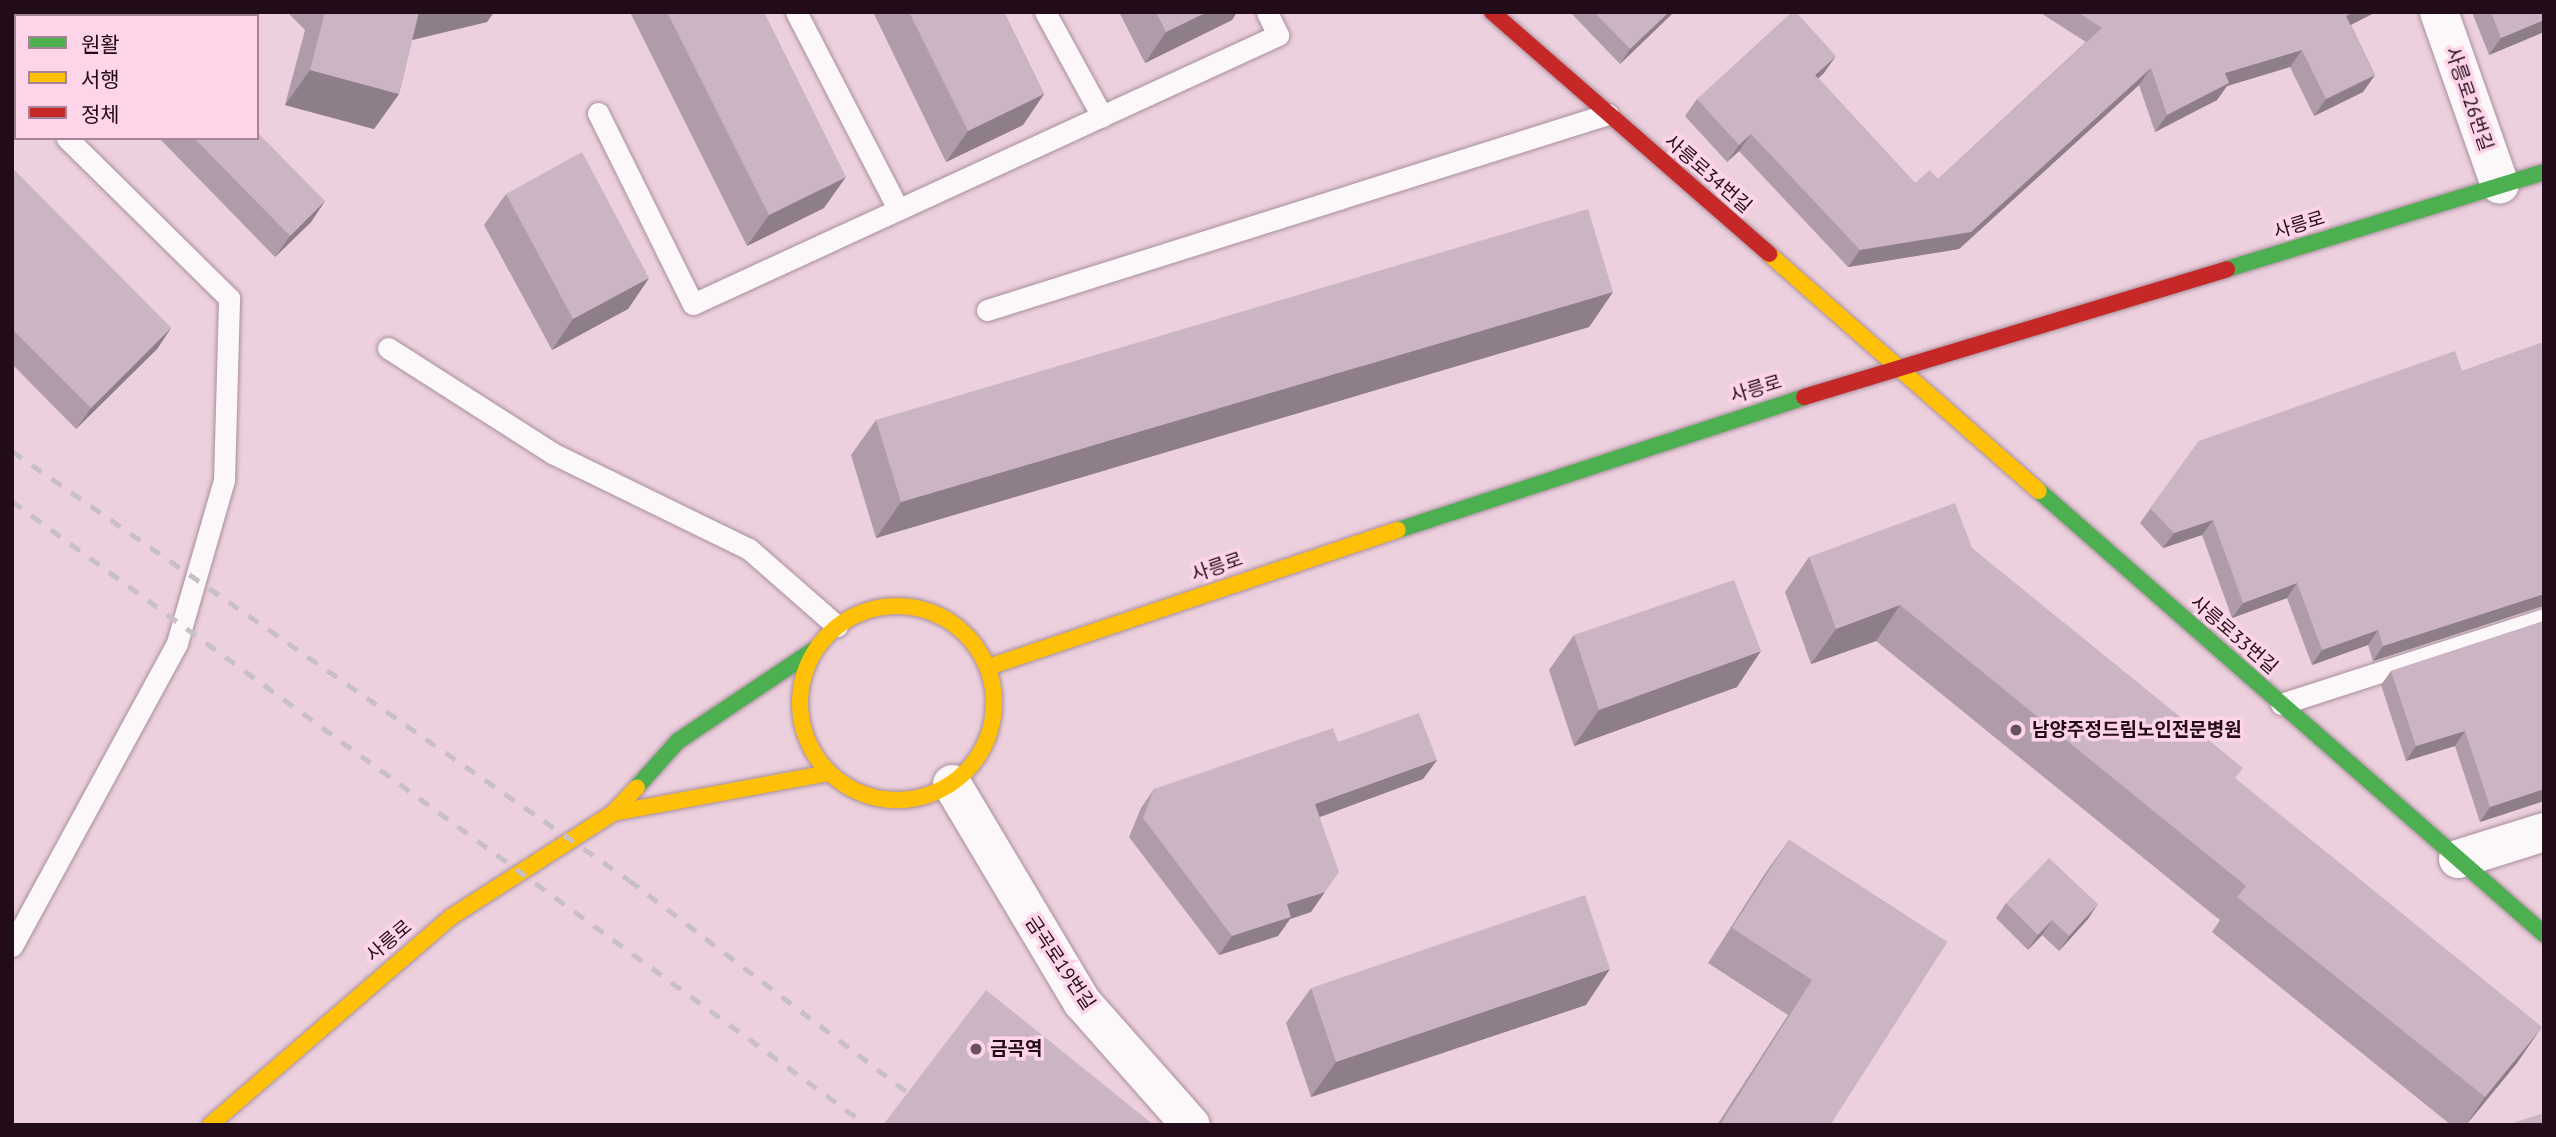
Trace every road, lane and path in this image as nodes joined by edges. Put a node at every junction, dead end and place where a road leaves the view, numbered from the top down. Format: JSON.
{"nodes":[{"id":1,"x":796,"y":12,"type":"edge"},
{"id":2,"x":1045,"y":12,"type":"edge"},
{"id":3,"x":1267,"y":12,"type":"edge"},
{"id":4,"x":1492,"y":12,"type":"edge"},
{"id":5,"x":2439,"y":12,"type":"edge"},
{"id":6,"x":598,"y":113,"type":"dead end"},
{"id":7,"x":1608,"y":114,"type":"junction"},
{"id":8,"x":1102,"y":116,"type":"junction"},
{"id":9,"x":69,"y":140,"type":"edge"},
{"id":10,"x":2544,"y":172,"type":"edge"},
{"id":11,"x":2500,"y":185,"type":"junction"},
{"id":12,"x":898,"y":209,"type":"junction"},
{"id":13,"x":987,"y":310,"type":"dead end"},
{"id":14,"x":388,"y":348,"type":"dead end"},
{"id":15,"x":1896,"y":367,"type":"junction"},
{"id":16,"x":2544,"y":619,"type":"edge"},
{"id":17,"x":837,"y":626,"type":"junction"},
{"id":18,"x":814,"y":650,"type":"junction"},
{"id":19,"x":988,"y":667,"type":"junction"},
{"id":20,"x":2281,"y":704,"type":"junction"},
{"id":21,"x":830,"y":773,"type":"junction"},
{"id":22,"x":952,"y":785,"type":"junction"},
{"id":23,"x":614,"y":813,"type":"junction"},
{"id":24,"x":2544,"y":832,"type":"edge"},
{"id":25,"x":2458,"y":859,"type":"junction"},
{"id":26,"x":2544,"y":934,"type":"edge"},
{"id":27,"x":12,"y":946,"type":"edge"},
{"id":28,"x":210,"y":1125,"type":"edge"},
{"id":29,"x":1191,"y":1125,"type":"edge"}],
"edges":[{"from":1,"to":12,"type":"lane"},
{"from":2,"to":8,"type":"lane"},
{"from":3,"to":8,"type":"lane"},
{"from":4,"to":7,"type":"street","name":"사릉로34번길"},
{"from":5,"to":11,"type":"street","name":"사릉로26번길"},
{"from":6,"to":12,"type":"lane"},
{"from":7,"to":13,"type":"lane"},
{"from":7,"to":15,"type":"street","name":"사릉로34번길"},
{"from":8,"to":12,"type":"lane"},
{"from":9,"to":27,"type":"lane"},
{"from":10,"to":11,"type":"street","name":"사릉로"},
{"from":11,"to":15,"type":"street","name":"사릉로"},
{"from":14,"to":17,"type":"lane"},
{"from":15,"to":19,"type":"street","name":"사릉로"},
{"from":15,"to":20,"type":"street","name":"사릉로33번길"},
{"from":16,"to":20,"type":"lane"},
{"from":17,"to":18,"type":"street","name":"사릉로"},
{"from":17,"to":19,"type":"street","name":"사릉로"},
{"from":18,"to":21,"type":"street","name":"사릉로"},
{"from":18,"to":23,"type":"street","name":"사릉로"},
{"from":19,"to":22,"type":"street","name":"사릉로"},
{"from":20,"to":25,"type":"street","name":"사릉로33번길"},
{"from":21,"to":22,"type":"street","name":"사릉로"},
{"from":21,"to":23,"type":"street","name":"사릉로"},
{"from":22,"to":29,"type":"street","name":"금곡로19번길"},
{"from":23,"to":28,"type":"street","name":"사릉로"},
{"from":24,"to":25,"type":"street"},
{"from":25,"to":26,"type":"street","name":"사릉로33번길"}]}
